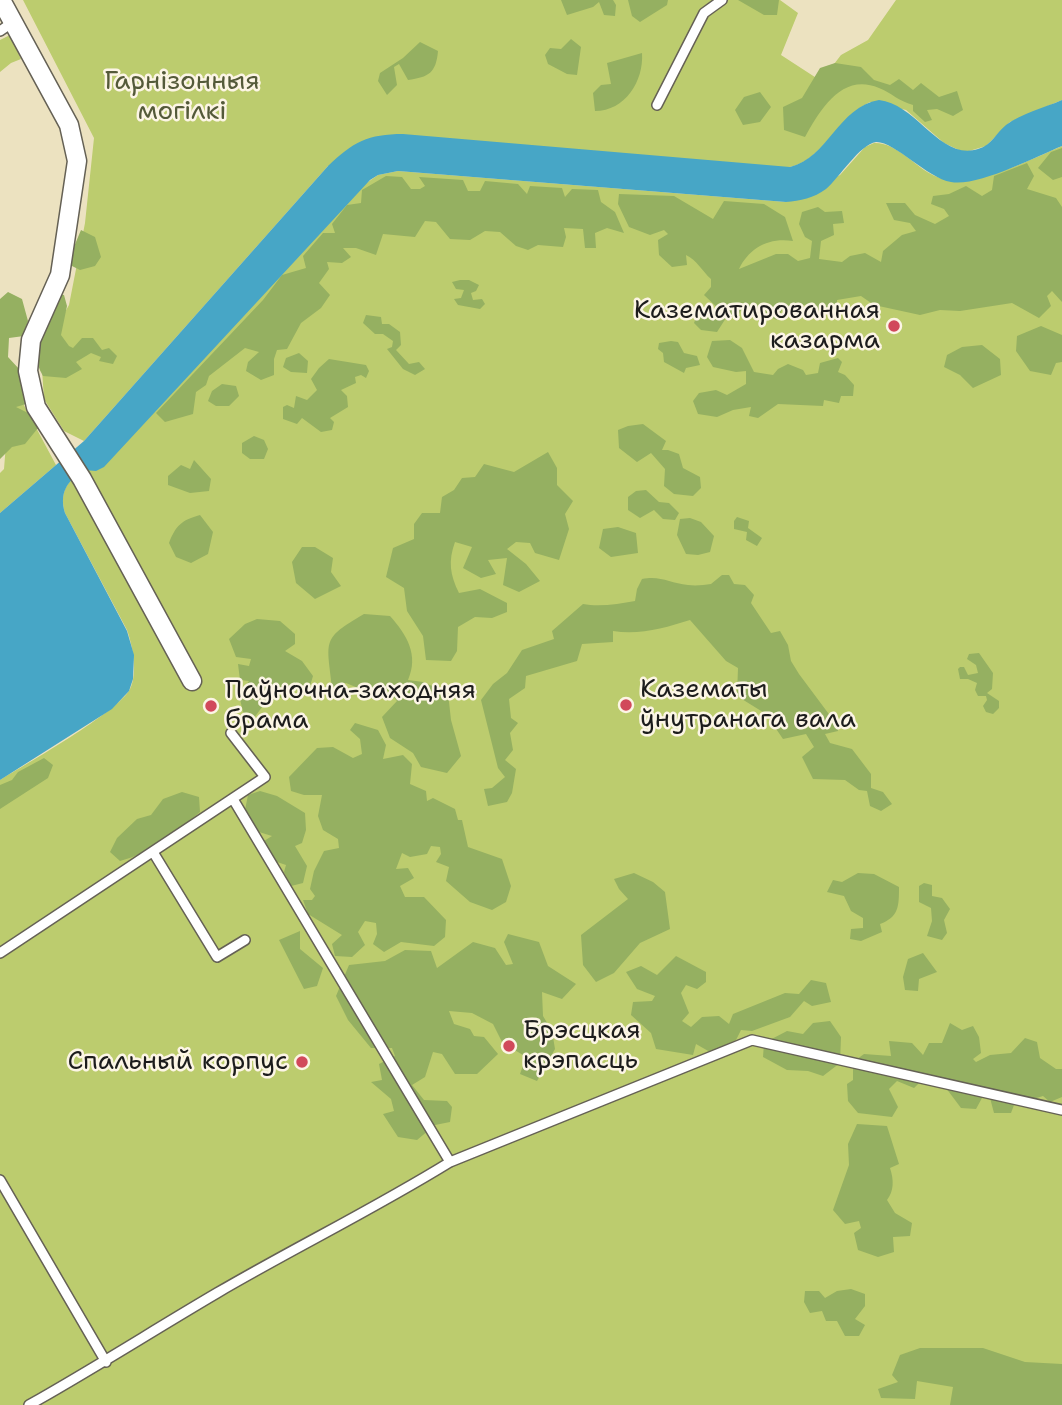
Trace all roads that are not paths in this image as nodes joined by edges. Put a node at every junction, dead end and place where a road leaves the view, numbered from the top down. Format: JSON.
{"nodes":[{"id":1,"x":1,"y":0,"type":"edge"},
{"id":2,"x":722,"y":0,"type":"edge"},
{"id":3,"x":7,"y":27,"type":"edge"},
{"id":4,"x":657,"y":106,"type":"dead end"},
{"id":5,"x":192,"y":681,"type":"dead end"},
{"id":6,"x":231,"y":733,"type":"dead end"},
{"id":7,"x":233,"y":799,"type":"junction"},
{"id":8,"x":153,"y":852,"type":"junction"},
{"id":9,"x":245,"y":940,"type":"dead end"},
{"id":10,"x":0,"y":953,"type":"edge"},
{"id":11,"x":1062,"y":1110,"type":"edge"},
{"id":12,"x":450,"y":1162,"type":"junction"},
{"id":13,"x":0,"y":1180,"type":"edge"},
{"id":14,"x":106,"y":1362,"type":"junction"},
{"id":15,"x":29,"y":1405,"type":"edge"}],
"edges":[{"from":1,"to":3,"type":"street"},
{"from":2,"to":4,"type":"lane"},
{"from":3,"to":5,"type":"street"},
{"from":6,"to":7,"type":"lane"},
{"from":7,"to":8,"type":"lane"},
{"from":7,"to":12,"type":"lane"},
{"from":8,"to":9,"type":"lane"},
{"from":8,"to":10,"type":"lane"},
{"from":11,"to":12,"type":"lane"},
{"from":12,"to":14,"type":"lane"},
{"from":13,"to":14,"type":"lane"},
{"from":14,"to":15,"type":"lane"}]}
